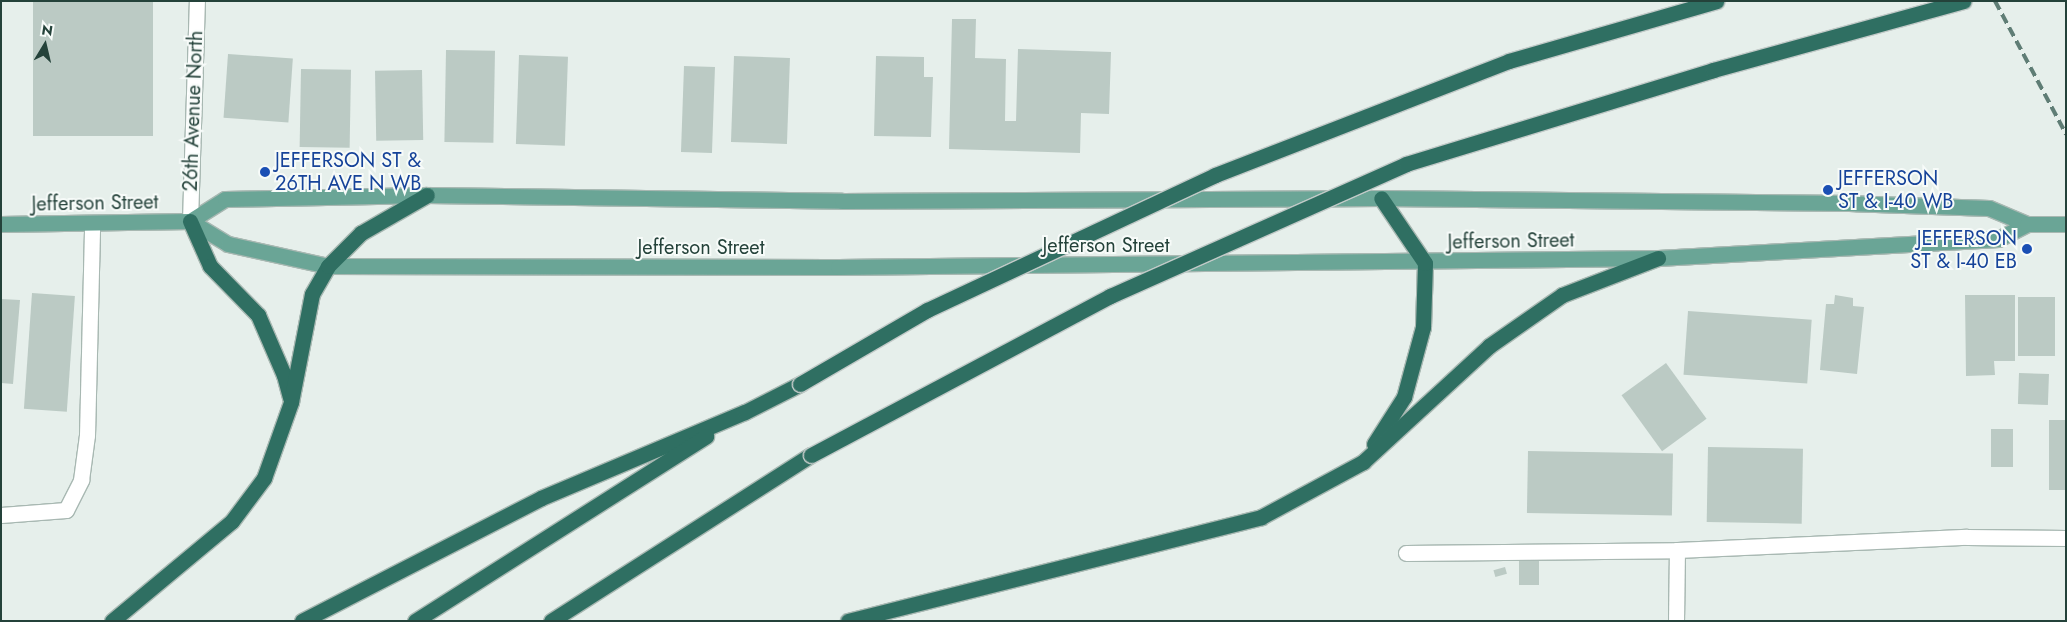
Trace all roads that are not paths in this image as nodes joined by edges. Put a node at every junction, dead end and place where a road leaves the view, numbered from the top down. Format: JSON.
{"nodes":[{"id":1,"x":197,"y":1,"type":"edge"},
{"id":2,"x":1717,"y":1,"type":"edge"},
{"id":3,"x":1964,"y":1,"type":"edge"},
{"id":4,"x":427,"y":195,"type":"junction"},
{"id":5,"x":1381,"y":198,"type":"junction"},
{"id":6,"x":190,"y":221,"type":"junction"},
{"id":7,"x":1,"y":224,"type":"edge"},
{"id":8,"x":2027,"y":224,"type":"junction"},
{"id":9,"x":2066,"y":224,"type":"edge"},
{"id":10,"x":92,"y":225,"type":"junction"},
{"id":11,"x":1658,"y":258,"type":"junction"},
{"id":12,"x":1425,"y":263,"type":"junction"},
{"id":13,"x":328,"y":266,"type":"junction"},
{"id":14,"x":291,"y":402,"type":"junction"},
{"id":15,"x":745,"y":412,"type":"junction"},
{"id":16,"x":1363,"y":462,"type":"junction"},
{"id":17,"x":1,"y":515,"type":"edge"},
{"id":18,"x":2066,"y":538,"type":"edge"},
{"id":19,"x":1676,"y":550,"type":"junction"},
{"id":20,"x":1406,"y":553,"type":"dead end"},
{"id":21,"x":112,"y":621,"type":"edge"},
{"id":22,"x":302,"y":621,"type":"edge"},
{"id":23,"x":415,"y":621,"type":"edge"},
{"id":24,"x":551,"y":621,"type":"edge"},
{"id":25,"x":848,"y":621,"type":"edge"},
{"id":26,"x":1676,"y":621,"type":"edge"}],
"edges":[{"from":1,"to":6,"type":"street","name":"26th Avenue North"},
{"from":2,"to":15,"type":"highway","bridge":true},
{"from":3,"to":24,"type":"highway","bridge":true},
{"from":4,"to":5,"type":"main road","name":"Jefferson Street"},
{"from":4,"to":6,"type":"main road","name":"Jefferson Street"},
{"from":4,"to":13,"type":"highway"},
{"from":5,"to":8,"type":"main road","name":"Jefferson Street"},
{"from":5,"to":12,"type":"highway"},
{"from":6,"to":10,"type":"main road","name":"Jefferson Street"},
{"from":6,"to":13,"type":"main road","name":"Jefferson Street"},
{"from":6,"to":14,"type":"highway"},
{"from":7,"to":10,"type":"main road","name":"Jefferson Street"},
{"from":8,"to":9,"type":"main road","name":"Jefferson Street"},
{"from":8,"to":11,"type":"main road","name":"Jefferson Street"},
{"from":10,"to":17,"type":"street"},
{"from":11,"to":12,"type":"main road","name":"Jefferson Street"},
{"from":11,"to":16,"type":"highway"},
{"from":12,"to":13,"type":"main road","name":"Jefferson Street"},
{"from":12,"to":16,"type":"highway"},
{"from":13,"to":14,"type":"highway"},
{"from":14,"to":21,"type":"highway"},
{"from":15,"to":22,"type":"highway"},
{"from":15,"to":23,"type":"highway"},
{"from":16,"to":25,"type":"highway"},
{"from":18,"to":19,"type":"street"},
{"from":19,"to":20,"type":"street"},
{"from":19,"to":26,"type":"street"}]}
